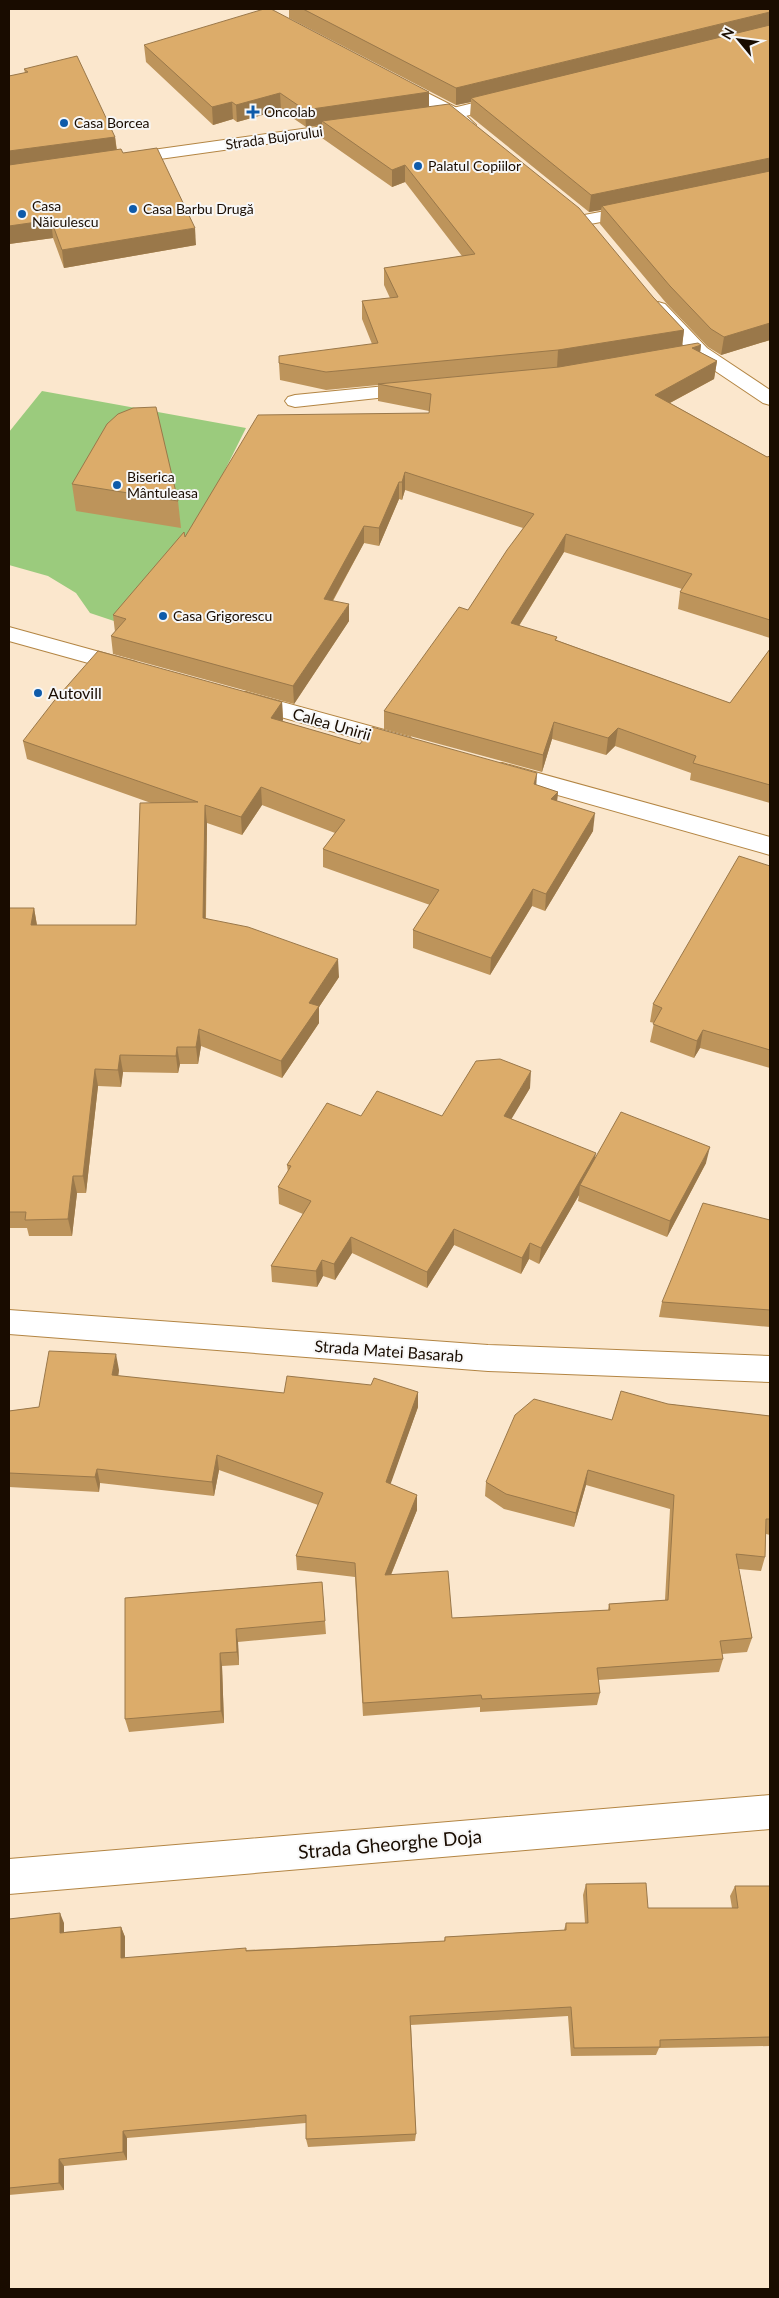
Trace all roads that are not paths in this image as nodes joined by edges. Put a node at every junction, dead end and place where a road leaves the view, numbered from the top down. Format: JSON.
{"nodes":[{"id":1,"x":376,"y":72,"type":"edge"},
{"id":2,"x":520,"y":96,"type":"edge"},
{"id":3,"x":453,"y":113,"type":"junction"},
{"id":4,"x":404,"y":120,"type":"edge"},
{"id":5,"x":374,"y":124,"type":"edge"},
{"id":6,"x":484,"y":138,"type":"edge"},
{"id":7,"x":108,"y":162,"type":"edge"},
{"id":8,"x":657,"y":205,"type":"edge"},
{"id":9,"x":569,"y":207,"type":"edge"},
{"id":10,"x":585,"y":220,"type":"junction"},
{"id":11,"x":597,"y":234,"type":"edge"},
{"id":12,"x":646,"y":294,"type":"edge"},
{"id":13,"x":431,"y":388,"type":"edge"},
{"id":14,"x":770,"y":399,"type":"edge"},
{"id":15,"x":295,"y":401,"type":"dead end"},
{"id":16,"x":9,"y":634,"type":"edge"},
{"id":17,"x":146,"y":672,"type":"edge"},
{"id":18,"x":222,"y":694,"type":"edge"},
{"id":19,"x":424,"y":750,"type":"edge"},
{"id":20,"x":482,"y":766,"type":"edge"},
{"id":21,"x":770,"y":846,"type":"edge"},
{"id":22,"x":9,"y":1322,"type":"edge"},
{"id":23,"x":770,"y":1369,"type":"edge"},
{"id":24,"x":770,"y":1812,"type":"edge"},
{"id":25,"x":9,"y":1877,"type":"edge"}],
"edges":[{"from":1,"to":3,"type":"street"},
{"from":2,"to":3,"type":"street"},
{"from":3,"to":4,"type":"street"},
{"from":3,"to":6,"type":"street"},
{"from":5,"to":7,"type":"street","name":"Strada Bujorului"},
{"from":8,"to":10,"type":"street"},
{"from":9,"to":10,"type":"street"},
{"from":10,"to":11,"type":"street"},
{"from":12,"to":14,"type":"street"},
{"from":13,"to":15,"type":"street"},
{"from":16,"to":17,"type":"street"},
{"from":18,"to":19,"type":"street","name":"Calea Unirii"},
{"from":20,"to":21,"type":"street"},
{"from":22,"to":23,"type":"street","name":"Strada Matei Basarab"},
{"from":24,"to":25,"type":"street","name":"Strada Gheorghe Doja"}]}
